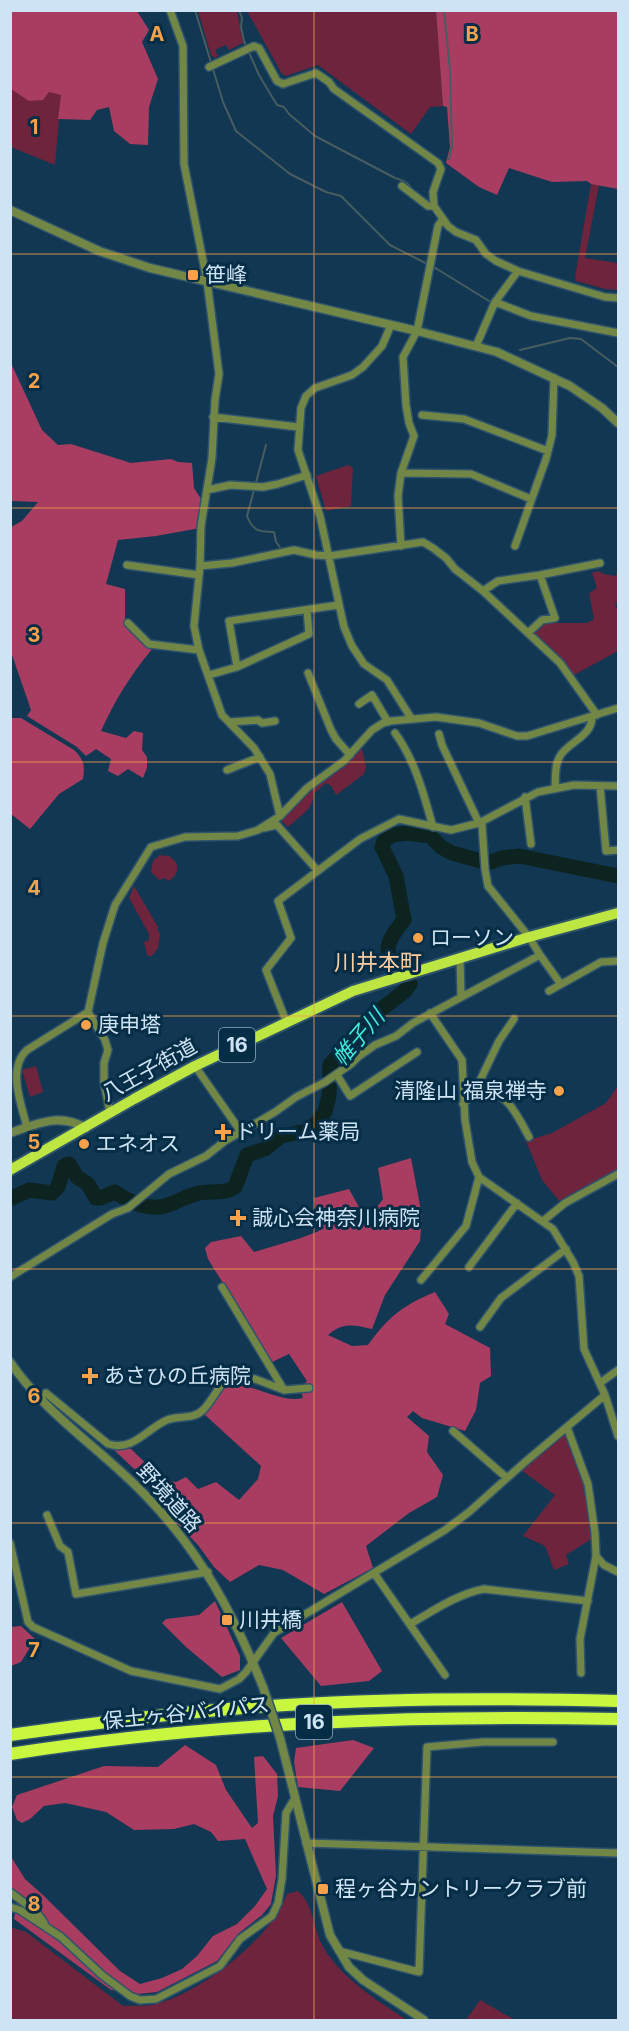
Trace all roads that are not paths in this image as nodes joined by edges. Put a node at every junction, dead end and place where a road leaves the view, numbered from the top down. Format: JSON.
{"nodes":[{"id":1,"x":170,"y":10,"type":"edge"},
{"id":2,"x":210,"y":67,"type":"dead end"},
{"id":3,"x":402,"y":186,"type":"dead end"},
{"id":4,"x":434,"y":206,"type":"junction"},
{"id":5,"x":10,"y":210,"type":"edge"},
{"id":6,"x":443,"y":219,"type":"junction"},
{"id":7,"x":518,"y":271,"type":"junction"},
{"id":8,"x":207,"y":281,"type":"junction"},
{"id":9,"x":618,"y":298,"type":"edge"},
{"id":10,"x":495,"y":302,"type":"junction"},
{"id":11,"x":391,"y":325,"type":"junction"},
{"id":12,"x":417,"y":331,"type":"junction"},
{"id":13,"x":618,"y":333,"type":"edge"},
{"id":14,"x":476,"y":346,"type":"junction"},
{"id":15,"x":554,"y":378,"type":"junction"},
{"id":16,"x":422,"y":415,"type":"dead end"},
{"id":17,"x":213,"y":417,"type":"junction"},
{"id":18,"x":618,"y":423,"type":"edge"},
{"id":19,"x":298,"y":427,"type":"junction"},
{"id":20,"x":548,"y":451,"type":"junction"},
{"id":21,"x":401,"y":473,"type":"junction"},
{"id":22,"x":307,"y":476,"type":"junction"},
{"id":23,"x":207,"y":490,"type":"junction"},
{"id":24,"x":531,"y":499,"type":"junction"},
{"id":25,"x":401,"y":546,"type":"junction"},
{"id":26,"x":515,"y":546,"type":"dead end"},
{"id":27,"x":329,"y":556,"type":"junction"},
{"id":28,"x":600,"y":563,"type":"dead end"},
{"id":29,"x":127,"y":565,"type":"dead end"},
{"id":30,"x":200,"y":566,"type":"junction"},
{"id":31,"x":199,"y":574,"type":"junction"},
{"id":32,"x":540,"y":575,"type":"junction"},
{"id":33,"x":483,"y":591,"type":"junction"},
{"id":34,"x":338,"y":605,"type":"junction"},
{"id":35,"x":307,"y":610,"type":"junction"},
{"id":36,"x":128,"y":623,"type":"dead end"},
{"id":37,"x":528,"y":633,"type":"junction"},
{"id":38,"x":199,"y":650,"type":"junction"},
{"id":39,"x":237,"y":667,"type":"junction"},
{"id":40,"x":308,"y":673,"type":"dead end"},
{"id":41,"x":209,"y":675,"type":"junction"},
{"id":42,"x":359,"y":704,"type":"dead end"},
{"id":43,"x":618,"y":708,"type":"edge"},
{"id":44,"x":595,"y":716,"type":"junction"},
{"id":45,"x":411,"y":718,"type":"junction"},
{"id":46,"x":275,"y":721,"type":"dead end"},
{"id":47,"x":230,"y":722,"type":"junction"},
{"id":48,"x":388,"y":722,"type":"junction"},
{"id":49,"x":394,"y":733,"type":"dead end"},
{"id":50,"x":439,"y":734,"type":"dead end"},
{"id":51,"x":350,"y":755,"type":"junction"},
{"id":52,"x":260,"y":757,"type":"junction"},
{"id":53,"x":227,"y":770,"type":"dead end"},
{"id":54,"x":600,"y":786,"type":"junction"},
{"id":55,"x":618,"y":786,"type":"edge"},
{"id":56,"x":555,"y":789,"type":"junction"},
{"id":57,"x":525,"y":797,"type":"junction"},
{"id":58,"x":280,"y":816,"type":"junction"},
{"id":59,"x":479,"y":823,"type":"junction"},
{"id":60,"x":433,"y":827,"type":"junction"},
{"id":61,"x":262,"y":828,"type":"junction"},
{"id":62,"x":531,"y":844,"type":"dead end"},
{"id":63,"x":618,"y":850,"type":"edge"},
{"id":64,"x":318,"y":871,"type":"junction"},
{"id":65,"x":618,"y":913,"type":"edge"},
{"id":66,"x":529,"y":937,"type":"junction"},
{"id":67,"x":540,"y":955,"type":"junction"},
{"id":68,"x":460,"y":957,"type":"junction"},
{"id":69,"x":618,"y":961,"type":"edge"},
{"id":70,"x":561,"y":983,"type":"junction"},
{"id":71,"x":549,"y":991,"type":"dead end"},
{"id":72,"x":461,"y":995,"type":"junction"},
{"id":73,"x":88,"y":1011,"type":"junction"},
{"id":74,"x":430,"y":1013,"type":"junction"},
{"id":75,"x":514,"y":1019,"type":"dead end"},
{"id":76,"x":286,"y":1021,"type":"junction"},
{"id":77,"x":417,"y":1052,"type":"dead end"},
{"id":78,"x":195,"y":1066,"type":"junction"},
{"id":79,"x":337,"y":1075,"type":"junction"},
{"id":80,"x":476,"y":1088,"type":"junction"},
{"id":81,"x":463,"y":1104,"type":"junction"},
{"id":82,"x":110,"y":1113,"type":"junction"},
{"id":83,"x":27,"y":1127,"type":"junction"},
{"id":84,"x":86,"y":1128,"type":"junction"},
{"id":85,"x":241,"y":1132,"type":"junction"},
{"id":86,"x":10,"y":1133,"type":"edge"},
{"id":87,"x":529,"y":1137,"type":"dead end"},
{"id":88,"x":10,"y":1170,"type":"edge"},
{"id":89,"x":618,"y":1174,"type":"edge"},
{"id":90,"x":479,"y":1177,"type":"junction"},
{"id":91,"x":517,"y":1203,"type":"junction"},
{"id":92,"x":543,"y":1221,"type":"junction"},
{"id":93,"x":566,"y":1249,"type":"junction"},
{"id":94,"x":470,"y":1267,"type":"dead end"},
{"id":95,"x":10,"y":1277,"type":"edge"},
{"id":96,"x":421,"y":1280,"type":"dead end"},
{"id":97,"x":222,"y":1287,"type":"dead end"},
{"id":98,"x":480,"y":1327,"type":"dead end"},
{"id":99,"x":10,"y":1362,"type":"edge"},
{"id":100,"x":618,"y":1370,"type":"edge"},
{"id":101,"x":600,"y":1383,"type":"junction"},
{"id":102,"x":309,"y":1388,"type":"dead end"},
{"id":103,"x":284,"y":1390,"type":"junction"},
{"id":104,"x":605,"y":1395,"type":"junction"},
{"id":105,"x":40,"y":1397,"type":"junction"},
{"id":106,"x":567,"y":1427,"type":"junction"},
{"id":107,"x":453,"y":1431,"type":"dead end"},
{"id":108,"x":618,"y":1436,"type":"edge"},
{"id":109,"x":507,"y":1478,"type":"junction"},
{"id":110,"x":47,"y":1515,"type":"dead end"},
{"id":111,"x":10,"y":1543,"type":"edge"},
{"id":112,"x":596,"y":1556,"type":"junction"},
{"id":113,"x":208,"y":1572,"type":"junction"},
{"id":114,"x":618,"y":1572,"type":"edge"},
{"id":115,"x":374,"y":1573,"type":"junction"},
{"id":116,"x":588,"y":1601,"type":"junction"},
{"id":117,"x":410,"y":1624,"type":"junction"},
{"id":118,"x":253,"y":1663,"type":"junction"},
{"id":119,"x":581,"y":1672,"type":"dead end"},
{"id":120,"x":445,"y":1675,"type":"dead end"},
{"id":121,"x":618,"y":1701,"type":"edge"},
{"id":122,"x":618,"y":1719,"type":"edge"},
{"id":123,"x":10,"y":1735,"type":"edge"},
{"id":124,"x":553,"y":1742,"type":"dead end"},
{"id":125,"x":10,"y":1754,"type":"edge"},
{"id":126,"x":295,"y":1798,"type":"junction"},
{"id":127,"x":306,"y":1843,"type":"junction"},
{"id":128,"x":422,"y":1846,"type":"junction"},
{"id":129,"x":618,"y":1853,"type":"edge"},
{"id":130,"x":10,"y":1892,"type":"edge"},
{"id":131,"x":10,"y":1907,"type":"edge"},
{"id":132,"x":46,"y":1928,"type":"junction"},
{"id":133,"x":339,"y":1951,"type":"junction"},
{"id":134,"x":424,"y":2020,"type":"edge"}],
"edges":[{"from":1,"to":8,"type":"street"},
{"from":2,"to":4,"type":"street"},
{"from":3,"to":4,"type":"street"},
{"from":4,"to":6,"type":"street"},
{"from":5,"to":8,"type":"street"},
{"from":6,"to":7,"type":"street"},
{"from":6,"to":12,"type":"street"},
{"from":7,"to":9,"type":"street"},
{"from":7,"to":10,"type":"street"},
{"from":8,"to":11,"type":"street"},
{"from":8,"to":17,"type":"street"},
{"from":10,"to":13,"type":"street"},
{"from":10,"to":14,"type":"street"},
{"from":11,"to":12,"type":"street"},
{"from":11,"to":19,"type":"street"},
{"from":12,"to":14,"type":"street"},
{"from":12,"to":21,"type":"street"},
{"from":14,"to":15,"type":"street"},
{"from":15,"to":18,"type":"street"},
{"from":15,"to":20,"type":"street"},
{"from":16,"to":20,"type":"street"},
{"from":17,"to":19,"type":"street"},
{"from":17,"to":23,"type":"street"},
{"from":19,"to":22,"type":"street"},
{"from":20,"to":24,"type":"street"},
{"from":21,"to":24,"type":"street"},
{"from":21,"to":25,"type":"street"},
{"from":22,"to":23,"type":"street"},
{"from":22,"to":27,"type":"street"},
{"from":23,"to":30,"type":"street"},
{"from":24,"to":26,"type":"street"},
{"from":25,"to":27,"type":"street"},
{"from":25,"to":33,"type":"street"},
{"from":27,"to":30,"type":"street"},
{"from":27,"to":34,"type":"street"},
{"from":28,"to":32,"type":"street"},
{"from":29,"to":31,"type":"street"},
{"from":30,"to":31,"type":"street"},
{"from":31,"to":38,"type":"street"},
{"from":32,"to":33,"type":"street"},
{"from":32,"to":37,"type":"street"},
{"from":33,"to":37,"type":"street"},
{"from":34,"to":35,"type":"street"},
{"from":34,"to":45,"type":"street"},
{"from":35,"to":39,"type":"street"},
{"from":35,"to":39,"type":"street"},
{"from":36,"to":38,"type":"street"},
{"from":37,"to":44,"type":"street"},
{"from":38,"to":41,"type":"street"},
{"from":39,"to":41,"type":"street"},
{"from":40,"to":51,"type":"street"},
{"from":41,"to":47,"type":"street"},
{"from":42,"to":48,"type":"street"},
{"from":43,"to":44,"type":"street"},
{"from":44,"to":45,"type":"street"},
{"from":44,"to":56,"type":"street"},
{"from":45,"to":48,"type":"street"},
{"from":46,"to":47,"type":"street"},
{"from":47,"to":52,"type":"street"},
{"from":48,"to":51,"type":"street"},
{"from":49,"to":60,"type":"street"},
{"from":50,"to":59,"type":"street"},
{"from":51,"to":58,"type":"street"},
{"from":52,"to":53,"type":"street"},
{"from":52,"to":58,"type":"street"},
{"from":54,"to":55,"type":"street"},
{"from":54,"to":56,"type":"street"},
{"from":54,"to":63,"type":"street"},
{"from":56,"to":57,"type":"street"},
{"from":57,"to":59,"type":"street"},
{"from":57,"to":62,"type":"street"},
{"from":58,"to":61,"type":"street"},
{"from":59,"to":60,"type":"street"},
{"from":59,"to":66,"type":"street"},
{"from":60,"to":64,"type":"street"},
{"from":61,"to":64,"type":"street"},
{"from":61,"to":73,"type":"street"},
{"from":64,"to":76,"type":"street"},
{"from":65,"to":66,"type":"highway","name":"八王子街道","number":"16"},
{"from":66,"to":67,"type":"street"},
{"from":66,"to":68,"type":"highway","name":"八王子街道","number":"16"},
{"from":67,"to":70,"type":"street"},
{"from":67,"to":72,"type":"street"},
{"from":68,"to":72,"type":"street"},
{"from":68,"to":76,"type":"highway","name":"八王子街道","number":"16"},
{"from":69,"to":70,"type":"street"},
{"from":70,"to":71,"type":"street"},
{"from":72,"to":74,"type":"street"},
{"from":73,"to":82,"type":"street"},
{"from":73,"to":83,"type":"street"},
{"from":74,"to":79,"type":"street"},
{"from":74,"to":81,"type":"street"},
{"from":75,"to":80,"type":"street"},
{"from":76,"to":78,"type":"highway","name":"八王子街道","number":"16"},
{"from":77,"to":79,"type":"street"},
{"from":78,"to":82,"type":"highway","name":"八王子街道","number":"16"},
{"from":78,"to":85,"type":"street"},
{"from":79,"to":85,"type":"street"},
{"from":80,"to":81,"type":"street"},
{"from":80,"to":87,"type":"street"},
{"from":81,"to":90,"type":"street"},
{"from":82,"to":84,"type":"highway","name":"八王子街道","number":"16"},
{"from":83,"to":84,"type":"street"},
{"from":83,"to":86,"type":"street"},
{"from":84,"to":88,"type":"highway","name":"八王子街道","number":"16"},
{"from":85,"to":95,"type":"street"},
{"from":89,"to":92,"type":"street"},
{"from":90,"to":91,"type":"street"},
{"from":90,"to":96,"type":"street"},
{"from":91,"to":92,"type":"street"},
{"from":91,"to":94,"type":"street"},
{"from":92,"to":93,"type":"street"},
{"from":93,"to":98,"type":"street"},
{"from":93,"to":101,"type":"street"},
{"from":97,"to":103,"type":"street"},
{"from":99,"to":105,"type":"street","name":"野境道路"},
{"from":100,"to":101,"type":"street"},
{"from":101,"to":104,"type":"street"},
{"from":102,"to":103,"type":"street"},
{"from":103,"to":105,"type":"street"},
{"from":104,"to":106,"type":"street"},
{"from":104,"to":108,"type":"street"},
{"from":105,"to":113,"type":"street","name":"野境道路"},
{"from":106,"to":109,"type":"street"},
{"from":106,"to":112,"type":"street"},
{"from":107,"to":109,"type":"street"},
{"from":109,"to":115,"type":"street"},
{"from":110,"to":113,"type":"street"},
{"from":111,"to":118,"type":"street"},
{"from":112,"to":114,"type":"street"},
{"from":112,"to":116,"type":"street"},
{"from":113,"to":118,"type":"street","name":"野境道路"},
{"from":115,"to":117,"type":"street"},
{"from":115,"to":118,"type":"street"},
{"from":116,"to":117,"type":"street"},
{"from":116,"to":119,"type":"street"},
{"from":117,"to":120,"type":"street"},
{"from":118,"to":126,"type":"street","name":"野境道路","bridge":true},
{"from":121,"to":123,"type":"highway","name":"保土ヶ谷バイパス","number":"16"},
{"from":122,"to":125,"type":"highway","name":"保土ヶ谷バイパス","number":"16"},
{"from":124,"to":128,"type":"street"},
{"from":126,"to":127,"type":"street"},
{"from":126,"to":132,"type":"street"},
{"from":127,"to":128,"type":"street"},
{"from":127,"to":133,"type":"street"},
{"from":128,"to":129,"type":"street"},
{"from":128,"to":133,"type":"street"},
{"from":130,"to":132,"type":"street"},
{"from":131,"to":132,"type":"street"},
{"from":133,"to":134,"type":"street"}]}
